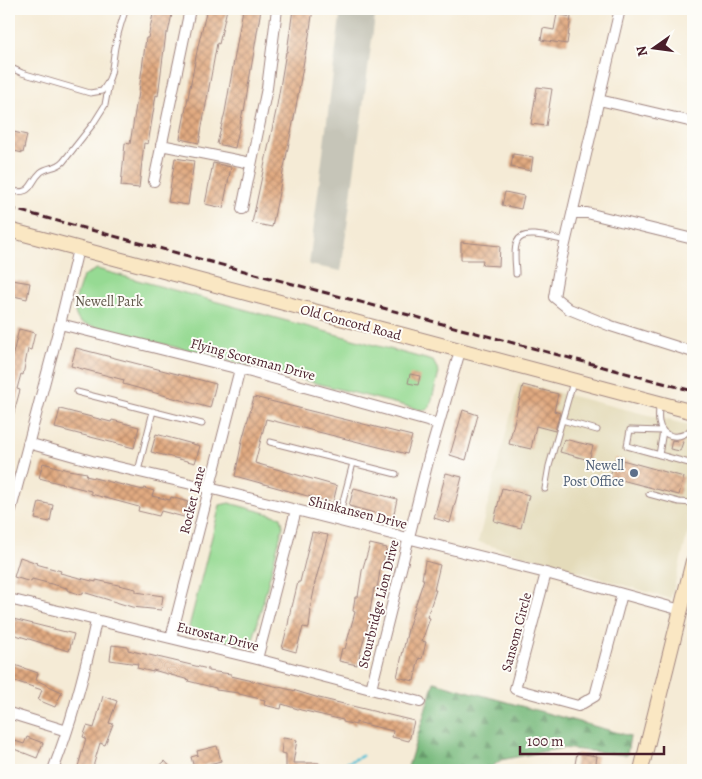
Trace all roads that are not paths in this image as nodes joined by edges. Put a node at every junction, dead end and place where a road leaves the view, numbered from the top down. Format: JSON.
{"nodes":[{"id":1,"x":126,"y":9,"type":"edge"},
{"id":2,"x":190,"y":9,"type":"edge"},
{"id":3,"x":277,"y":9,"type":"edge"},
{"id":4,"x":620,"y":9,"type":"edge"},
{"id":5,"x":9,"y":67,"type":"edge"},
{"id":6,"x":110,"y":80,"type":"junction"},
{"id":7,"x":599,"y":100,"type":"junction"},
{"id":8,"x":693,"y":122,"type":"edge"},
{"id":9,"x":161,"y":145,"type":"junction"},
{"id":10,"x":251,"y":163,"type":"junction"},
{"id":11,"x":154,"y":181,"type":"dead end"},
{"id":12,"x":9,"y":191,"type":"edge"},
{"id":13,"x":242,"y":209,"type":"dead end"},
{"id":14,"x":573,"y":213,"type":"junction"},
{"id":15,"x":9,"y":230,"type":"edge"},
{"id":16,"x":693,"y":239,"type":"edge"},
{"id":17,"x":566,"y":244,"type":"junction"},
{"id":18,"x":78,"y":249,"type":"junction"},
{"id":19,"x":516,"y":274,"type":"dead end"},
{"id":20,"x":60,"y":324,"type":"junction"},
{"id":21,"x":460,"y":351,"type":"junction"},
{"id":22,"x":693,"y":352,"type":"edge"},
{"id":23,"x":240,"y":369,"type":"junction"},
{"id":24,"x":573,"y":382,"type":"junction"},
{"id":25,"x":77,"y":392,"type":"dead end"},
{"id":26,"x":659,"y":404,"type":"junction"},
{"id":27,"x":153,"y":411,"type":"junction"},
{"id":28,"x":693,"y":412,"type":"edge"},
{"id":29,"x":562,"y":420,"type":"junction"},
{"id":30,"x":202,"y":424,"type":"dead end"},
{"id":31,"x":438,"y":424,"type":"junction"},
{"id":32,"x":692,"y":429,"type":"edge"},
{"id":33,"x":597,"y":430,"type":"dead end"},
{"id":34,"x":663,"y":432,"type":"junction"},
{"id":35,"x":270,"y":442,"type":"dead end"},
{"id":36,"x":28,"y":443,"type":"junction"},
{"id":37,"x":659,"y":455,"type":"junction"},
{"id":38,"x":693,"y":461,"type":"edge"},
{"id":39,"x":353,"y":463,"type":"junction"},
{"id":40,"x":138,"y":472,"type":"junction"},
{"id":41,"x":396,"y":474,"type":"dead end"},
{"id":42,"x":210,"y":488,"type":"junction"},
{"id":43,"x":545,"y":490,"type":"dead end"},
{"id":44,"x":649,"y":494,"type":"dead end"},
{"id":45,"x":693,"y":502,"type":"edge"},
{"id":46,"x":296,"y":510,"type":"junction"},
{"id":47,"x":9,"y":517,"type":"edge"},
{"id":48,"x":338,"y":521,"type":"junction"},
{"id":49,"x":409,"y":538,"type":"junction"},
{"id":50,"x":693,"y":561,"type":"edge"},
{"id":51,"x":546,"y":573,"type":"junction"},
{"id":52,"x":690,"y":592,"type":"edge"},
{"id":53,"x":622,"y":594,"type":"junction"},
{"id":54,"x":9,"y":599,"type":"edge"},
{"id":55,"x":681,"y":610,"type":"junction"},
{"id":56,"x":96,"y":621,"type":"junction"},
{"id":57,"x":171,"y":638,"type":"junction"},
{"id":58,"x":257,"y":659,"type":"junction"},
{"id":59,"x":371,"y":689,"type":"junction"},
{"id":60,"x":420,"y":702,"type":"dead end"},
{"id":61,"x":9,"y":713,"type":"edge"},
{"id":62,"x":67,"y":732,"type":"junction"},
{"id":63,"x":53,"y":770,"type":"edge"},
{"id":64,"x":641,"y":770,"type":"edge"}],
"edges":[{"from":1,"to":6,"type":"lane"},
{"from":2,"to":9,"type":"street"},
{"from":3,"to":10,"type":"street"},
{"from":4,"to":7,"type":"street"},
{"from":5,"to":6,"type":"lane"},
{"from":6,"to":12,"type":"lane"},
{"from":7,"to":8,"type":"street"},
{"from":7,"to":14,"type":"street"},
{"from":9,"to":10,"type":"street"},
{"from":9,"to":11,"type":"street"},
{"from":10,"to":13,"type":"street"},
{"from":14,"to":16,"type":"street"},
{"from":14,"to":17,"type":"street"},
{"from":15,"to":18,"type":"street","name":"Old Concord Road"},
{"from":17,"to":19,"type":"lane"},
{"from":17,"to":22,"type":"street"},
{"from":18,"to":20,"type":"street"},
{"from":18,"to":21,"type":"street","name":"Old Concord Road"},
{"from":20,"to":23,"type":"street","name":"Flying Scotsman Drive"},
{"from":20,"to":36,"type":"street"},
{"from":21,"to":24,"type":"street","name":"Old Concord Road"},
{"from":21,"to":31,"type":"street","name":"Stourbridge Lion Drive"},
{"from":23,"to":31,"type":"street","name":"Flying Scotsman Drive"},
{"from":23,"to":42,"type":"street","name":"Rocket Lane"},
{"from":24,"to":26,"type":"street","name":"Old Concord Road"},
{"from":24,"to":29,"type":"lane"},
{"from":25,"to":27,"type":"lane"},
{"from":26,"to":28,"type":"street","name":"Old Concord Road"},
{"from":26,"to":34,"type":"lane"},
{"from":27,"to":30,"type":"lane"},
{"from":27,"to":40,"type":"lane"},
{"from":29,"to":33,"type":"lane"},
{"from":29,"to":43,"type":"lane"},
{"from":31,"to":49,"type":"street","name":"Stourbridge Lion Drive"},
{"from":32,"to":34,"type":"lane"},
{"from":34,"to":37,"type":"lane"},
{"from":34,"to":37,"type":"lane"},
{"from":35,"to":39,"type":"lane"},
{"from":36,"to":40,"type":"street","name":"Shinkansen Drive"},
{"from":36,"to":47,"type":"street"},
{"from":37,"to":38,"type":"lane"},
{"from":39,"to":41,"type":"lane"},
{"from":39,"to":48,"type":"lane"},
{"from":40,"to":42,"type":"street","name":"Shinkansen Drive"},
{"from":42,"to":46,"type":"street","name":"Shinkansen Drive"},
{"from":42,"to":57,"type":"street","name":"Rocket Lane"},
{"from":44,"to":45,"type":"lane"},
{"from":46,"to":48,"type":"street","name":"Shinkansen Drive"},
{"from":46,"to":58,"type":"street"},
{"from":48,"to":49,"type":"street","name":"Shinkansen Drive"},
{"from":49,"to":51,"type":"street","name":"Shinkansen Drive"},
{"from":49,"to":59,"type":"street","name":"Stourbridge Lion Drive"},
{"from":50,"to":52,"type":"street"},
{"from":51,"to":53,"type":"street","name":"Shinkansen Drive"},
{"from":51,"to":53,"type":"street","name":"Sansom Circle"},
{"from":52,"to":55,"type":"street"},
{"from":53,"to":55,"type":"street","name":"Shinkansen Drive"},
{"from":54,"to":56,"type":"street","name":"Eurostar Drive"},
{"from":55,"to":64,"type":"street"},
{"from":56,"to":57,"type":"street","name":"Eurostar Drive"},
{"from":56,"to":62,"type":"street"},
{"from":57,"to":58,"type":"street","name":"Eurostar Drive"},
{"from":58,"to":59,"type":"street","name":"Eurostar Drive"},
{"from":59,"to":60,"type":"street","name":"Eurostar Drive"},
{"from":61,"to":62,"type":"street"},
{"from":62,"to":63,"type":"street"}]}
